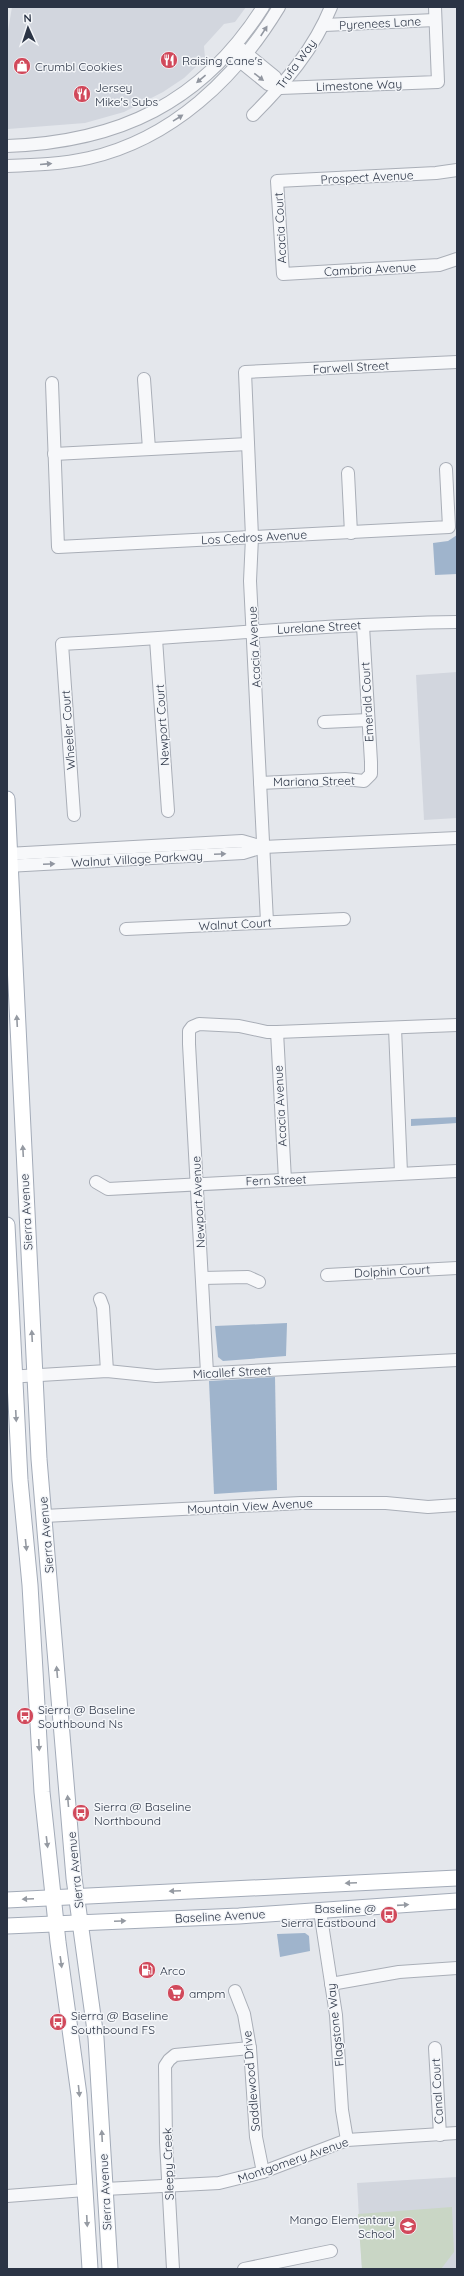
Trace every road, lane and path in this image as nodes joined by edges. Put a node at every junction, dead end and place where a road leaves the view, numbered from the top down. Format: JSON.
{"nodes":[{"id":1,"x":263,"y":7,"type":"edge"},
{"id":2,"x":279,"y":7,"type":"edge"},
{"id":3,"x":331,"y":7,"type":"edge"},
{"id":4,"x":435,"y":7,"type":"edge"},
{"id":5,"x":435,"y":20,"type":"junction"},
{"id":6,"x":324,"y":26,"type":"junction"},
{"id":7,"x":232,"y":48,"type":"junction"},
{"id":8,"x":244,"y":58,"type":"junction"},
{"id":9,"x":280,"y":88,"type":"junction"},
{"id":10,"x":253,"y":115,"type":"dead end"},
{"id":11,"x":7,"y":146,"type":"edge"},
{"id":12,"x":7,"y":166,"type":"edge"},
{"id":13,"x":457,"y":170,"type":"edge"},
{"id":14,"x":278,"y":181,"type":"joint"},
{"id":15,"x":457,"y":259,"type":"edge"},
{"id":16,"x":283,"y":274,"type":"joint"},
{"id":17,"x":457,"y":362,"type":"edge"},
{"id":18,"x":245,"y":372,"type":"joint"},
{"id":19,"x":144,"y":379,"type":"dead end"},
{"id":20,"x":52,"y":383,"type":"dead end"},
{"id":21,"x":248,"y":444,"type":"junction"},
{"id":22,"x":149,"y":449,"type":"junction"},
{"id":23,"x":54,"y":454,"type":"junction"},
{"id":24,"x":446,"y":469,"type":"dead end"},
{"id":25,"x":348,"y":473,"type":"dead end"},
{"id":26,"x":351,"y":532,"type":"junction"},
{"id":27,"x":252,"y":537,"type":"junction"},
{"id":28,"x":457,"y":622,"type":"edge"},
{"id":29,"x":363,"y":626,"type":"junction"},
{"id":30,"x":254,"y":630,"type":"junction"},
{"id":31,"x":156,"y":639,"type":"junction"},
{"id":32,"x":62,"y":644,"type":"joint"},
{"id":33,"x":368,"y":720,"type":"junction"},
{"id":34,"x":324,"y":722,"type":"dead end"},
{"id":35,"x":368,"y":778,"type":"joint"},
{"id":36,"x":260,"y":783,"type":"junction"},
{"id":37,"x":7,"y":799,"type":"edge"},
{"id":38,"x":168,"y":811,"type":"dead end"},
{"id":39,"x":74,"y":815,"type":"dead end"},
{"id":40,"x":457,"y":838,"type":"edge"},
{"id":41,"x":263,"y":847,"type":"junction"},
{"id":42,"x":8,"y":860,"type":"edge"},
{"id":43,"x":344,"y":919,"type":"dead end"},
{"id":44,"x":267,"y":922,"type":"junction"},
{"id":45,"x":126,"y":929,"type":"dead end"},
{"id":46,"x":457,"y":1025,"type":"edge"},
{"id":47,"x":395,"y":1028,"type":"junction"},
{"id":48,"x":277,"y":1032,"type":"junction"},
{"id":49,"x":457,"y":1171,"type":"edge"},
{"id":50,"x":401,"y":1174,"type":"junction"},
{"id":51,"x":285,"y":1180,"type":"junction"},
{"id":52,"x":96,"y":1182,"type":"dead end"},
{"id":53,"x":198,"y":1184,"type":"junction"},
{"id":54,"x":7,"y":1225,"type":"edge"},
{"id":55,"x":457,"y":1268,"type":"edge"},
{"id":56,"x":327,"y":1275,"type":"dead end"},
{"id":57,"x":202,"y":1278,"type":"junction"},
{"id":58,"x":260,"y":1282,"type":"dead end"},
{"id":59,"x":100,"y":1299,"type":"dead end"},
{"id":60,"x":457,"y":1360,"type":"edge"},
{"id":61,"x":107,"y":1371,"type":"junction"},
{"id":62,"x":207,"y":1373,"type":"junction"},
{"id":63,"x":34,"y":1375,"type":"junction"},
{"id":64,"x":11,"y":1377,"type":"edge"},
{"id":65,"x":457,"y":1505,"type":"edge"},
{"id":66,"x":44,"y":1516,"type":"junction"},
{"id":67,"x":457,"y":1878,"type":"edge"},
{"id":68,"x":77,"y":1896,"type":"junction"},
{"id":69,"x":54,"y":1897,"type":"junction"},
{"id":70,"x":7,"y":1900,"type":"edge"},
{"id":71,"x":457,"y":1902,"type":"edge"},
{"id":72,"x":320,"y":1911,"type":"junction"},
{"id":73,"x":81,"y":1923,"type":"junction"},
{"id":74,"x":57,"y":1924,"type":"junction"},
{"id":75,"x":7,"y":1926,"type":"edge"},
{"id":76,"x":457,"y":1968,"type":"edge"},
{"id":77,"x":331,"y":1984,"type":"junction"},
{"id":78,"x":235,"y":1991,"type":"dead end"},
{"id":79,"x":250,"y":2048,"type":"junction"},
{"id":80,"x":435,"y":2048,"type":"dead end"},
{"id":81,"x":457,"y":2133,"type":"edge"},
{"id":82,"x":440,"y":2135,"type":"junction"},
{"id":83,"x":347,"y":2140,"type":"junction"},
{"id":84,"x":263,"y":2172,"type":"junction"},
{"id":85,"x":168,"y":2185,"type":"junction"},
{"id":86,"x":105,"y":2189,"type":"junction"},
{"id":87,"x":85,"y":2190,"type":"junction"},
{"id":88,"x":7,"y":2196,"type":"edge"},
{"id":89,"x":331,"y":2251,"type":"dead end"},
{"id":90,"x":90,"y":2269,"type":"edge"},
{"id":91,"x":110,"y":2269,"type":"edge"},
{"id":92,"x":173,"y":2269,"type":"edge"},
{"id":93,"x":244,"y":2269,"type":"edge"}],
"edges":[{"from":1,"to":7,"type":"street"},
{"from":8,"to":2,"type":"street","one_way":true},
{"from":3,"to":6,"type":"street","name":"Trufa Way"},
{"from":4,"to":5,"type":"street"},
{"from":5,"to":6,"type":"street","name":"Pyrenees Lane"},
{"from":5,"to":9,"type":"street","name":"Limestone Way"},
{"from":6,"to":9,"type":"street","name":"Trufa Way"},
{"from":7,"to":8,"type":"street"},
{"from":7,"to":11,"type":"street","one_way":true},
{"from":8,"to":9,"type":"street"},
{"from":12,"to":8,"type":"street","one_way":true},
{"from":9,"to":10,"type":"street","name":"Trufa Way"},
{"from":13,"to":14,"type":"street","name":"Prospect Avenue"},
{"from":14,"to":16,"type":"street","name":"Acacia Court"},
{"from":15,"to":16,"type":"street","name":"Cambria Avenue"},
{"from":17,"to":18,"type":"street","name":"Farwell Street"},
{"from":18,"to":21,"type":"street","name":"Acacia Avenue"},
{"from":19,"to":22,"type":"street"},
{"from":20,"to":23,"type":"street"},
{"from":21,"to":22,"type":"street"},
{"from":21,"to":27,"type":"street","name":"Acacia Avenue"},
{"from":22,"to":23,"type":"street"},
{"from":23,"to":27,"type":"street","name":"Los Cedros Avenue"},
{"from":24,"to":26,"type":"street","name":"Los Cedros Avenue"},
{"from":25,"to":26,"type":"street"},
{"from":26,"to":27,"type":"street","name":"Los Cedros Avenue"},
{"from":27,"to":30,"type":"street","name":"Acacia Avenue"},
{"from":28,"to":29,"type":"street","name":"Lurelane Street"},
{"from":29,"to":30,"type":"street","name":"Lurelane Street"},
{"from":29,"to":33,"type":"street","name":"Emerald Court"},
{"from":30,"to":31,"type":"street","name":"Lurelane Street"},
{"from":30,"to":36,"type":"street","name":"Acacia Avenue"},
{"from":31,"to":32,"type":"street","name":"Lurelane Street"},
{"from":31,"to":38,"type":"street","name":"Newport Court"},
{"from":32,"to":39,"type":"street","name":"Wheeler Court"},
{"from":33,"to":34,"type":"street"},
{"from":33,"to":35,"type":"street","name":"Emerald Court"},
{"from":35,"to":36,"type":"street","name":"Mariana Street"},
{"from":36,"to":41,"type":"street","name":"Acacia Avenue"},
{"from":37,"to":42,"type":"main road","name":"Sierra Avenue"},
{"from":40,"to":41,"type":"street","name":"Walnut Village Parkway"},
{"from":41,"to":42,"type":"street","name":"Walnut Village Parkway"},
{"from":41,"to":44,"type":"street","name":"Acacia Avenue"},
{"from":63,"to":42,"type":"main road","name":"Sierra Avenue","one_way":true},
{"from":43,"to":44,"type":"street","name":"Walnut Court"},
{"from":44,"to":45,"type":"street","name":"Walnut Court"},
{"from":46,"to":47,"type":"street"},
{"from":47,"to":48,"type":"street"},
{"from":47,"to":50,"type":"street"},
{"from":48,"to":51,"type":"street","name":"Acacia Avenue"},
{"from":48,"to":53,"type":"street","name":"Newport Avenue"},
{"from":49,"to":50,"type":"street","name":"Fern Street"},
{"from":50,"to":51,"type":"street","name":"Fern Street"},
{"from":51,"to":53,"type":"street","name":"Fern Street"},
{"from":52,"to":53,"type":"street","name":"Fern Street"},
{"from":53,"to":57,"type":"street","name":"Newport Avenue"},
{"from":54,"to":64,"type":"main road","name":"Sierra Avenue"},
{"from":55,"to":56,"type":"street","name":"Dolphin Court"},
{"from":57,"to":58,"type":"street"},
{"from":57,"to":62,"type":"street","name":"Newport Avenue"},
{"from":59,"to":61,"type":"street"},
{"from":60,"to":62,"type":"street","name":"Micallef Street"},
{"from":61,"to":62,"type":"street","name":"Micallef Street"},
{"from":61,"to":63,"type":"street","name":"Micallef Street"},
{"from":63,"to":64,"type":"street","name":"Micallef Street"},
{"from":63,"to":66,"type":"main road","name":"Sierra Avenue"},
{"from":64,"to":69,"type":"main road","name":"Sierra Avenue","one_way":true},
{"from":65,"to":66,"type":"street","name":"Mountain View Avenue"},
{"from":68,"to":66,"type":"main road","name":"Sierra Avenue","one_way":true},
{"from":67,"to":68,"type":"main road","one_way":true},
{"from":68,"to":69,"type":"main road"},
{"from":68,"to":73,"type":"main road","name":"Sierra Avenue"},
{"from":69,"to":70,"type":"main road","one_way":true},
{"from":69,"to":74,"type":"main road","name":"Sierra Avenue"},
{"from":72,"to":71,"type":"main road","name":"Baseline Avenue","one_way":true},
{"from":73,"to":72,"type":"main road","name":"Baseline Avenue","one_way":true},
{"from":72,"to":77,"type":"street","name":"Flagstone Way"},
{"from":73,"to":74,"type":"main road","name":"Baseline Avenue"},
{"from":86,"to":73,"type":"main road","name":"Sierra Avenue","one_way":true},
{"from":74,"to":75,"type":"main road","name":"Baseline Avenue"},
{"from":74,"to":87,"type":"main road","name":"Sierra Avenue","one_way":true},
{"from":76,"to":77,"type":"street"},
{"from":77,"to":83,"type":"street","name":"Flagstone Way"},
{"from":78,"to":79,"type":"street","name":"Saddlewood Drive"},
{"from":79,"to":84,"type":"street","name":"Saddlewood Drive"},
{"from":79,"to":85,"type":"street","name":"Sleepy Creek"},
{"from":80,"to":82,"type":"street","name":"Canal Court"},
{"from":81,"to":82,"type":"street","name":"Montgomery Avenue"},
{"from":82,"to":83,"type":"street","name":"Montgomery Avenue"},
{"from":83,"to":84,"type":"street","name":"Montgomery Avenue"},
{"from":84,"to":85,"type":"street","name":"Montgomery Avenue"},
{"from":85,"to":86,"type":"street","name":"Montgomery Avenue"},
{"from":85,"to":92,"type":"street","name":"Sleepy Creek"},
{"from":86,"to":91,"type":"main road","name":"Sierra Avenue"},
{"from":87,"to":88,"type":"street"},
{"from":87,"to":90,"type":"main road","name":"Sierra Avenue","one_way":true},
{"from":89,"to":93,"type":"street"}]}
